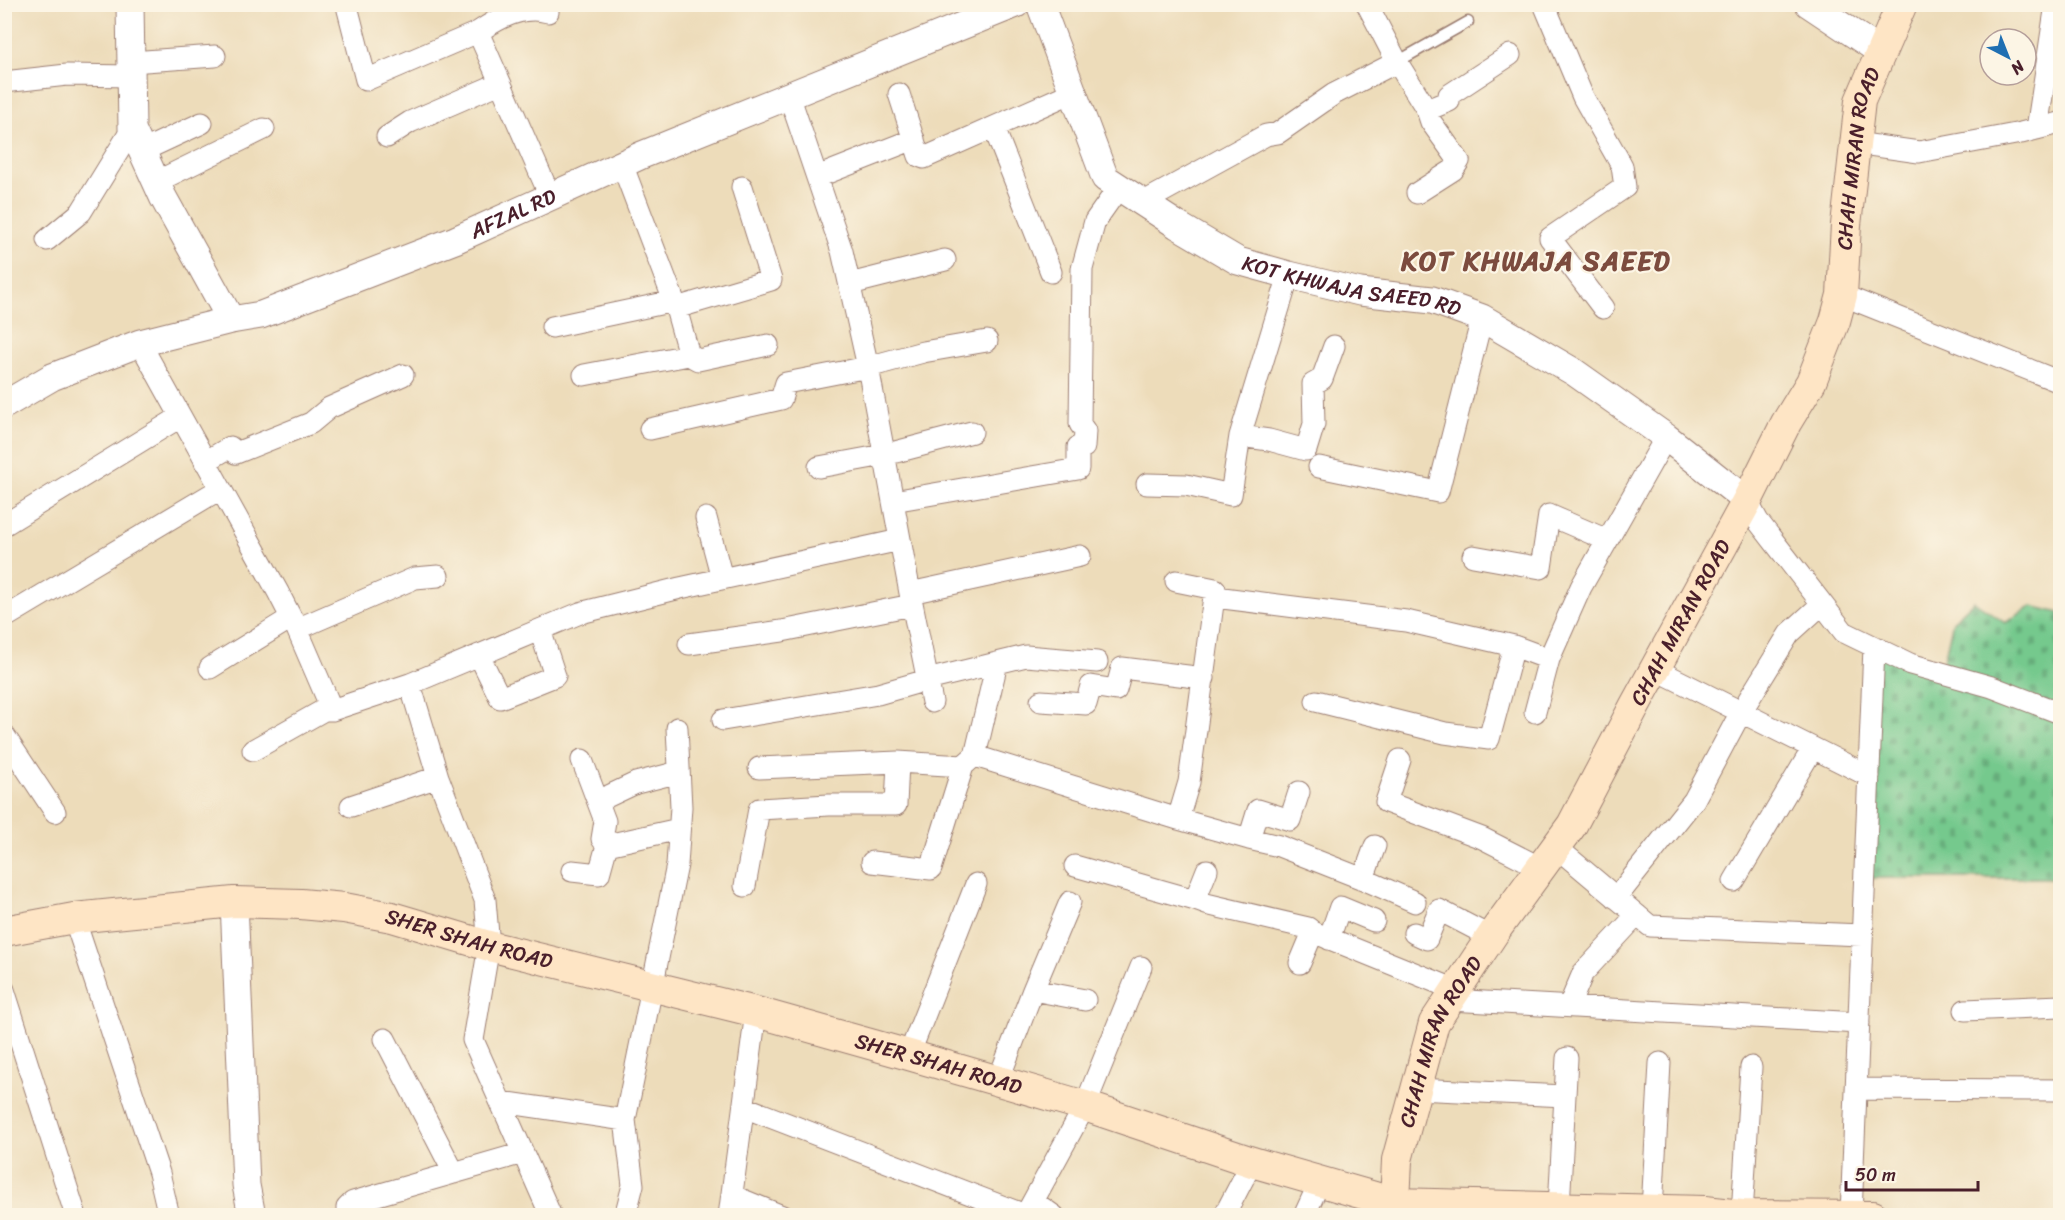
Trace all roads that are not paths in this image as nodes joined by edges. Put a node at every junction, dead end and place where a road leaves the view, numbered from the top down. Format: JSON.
{"nodes":[{"id":1,"x":130,"y":4,"type":"edge"},
{"id":2,"x":548,"y":4,"type":"edge"},
{"id":3,"x":1016,"y":4,"type":"edge"},
{"id":4,"x":1040,"y":4,"type":"edge"},
{"id":5,"x":1367,"y":4,"type":"edge"},
{"id":6,"x":1544,"y":4,"type":"edge"},
{"id":7,"x":1809,"y":4,"type":"edge"},
{"id":8,"x":1902,"y":4,"type":"edge"},
{"id":9,"x":2056,"y":4,"type":"edge"},
{"id":10,"x":348,"y":10,"type":"dead end"},
{"id":11,"x":1468,"y":22,"type":"dead end"},
{"id":12,"x":478,"y":32,"type":"junction"},
{"id":13,"x":1881,"y":52,"type":"junction"},
{"id":14,"x":1510,"y":55,"type":"dead end"},
{"id":15,"x":215,"y":56,"type":"dead end"},
{"id":16,"x":1397,"y":62,"type":"junction"},
{"id":17,"x":131,"y":69,"type":"junction"},
{"id":18,"x":4,"y":82,"type":"edge"},
{"id":19,"x":500,"y":83,"type":"junction"},
{"id":20,"x":1073,"y":92,"type":"junction"},
{"id":21,"x":899,"y":94,"type":"dead end"},
{"id":22,"x":789,"y":96,"type":"junction"},
{"id":23,"x":1427,"y":110,"type":"junction"},
{"id":24,"x":202,"y":123,"type":"dead end"},
{"id":25,"x":2061,"y":123,"type":"edge"},
{"id":26,"x":994,"y":128,"type":"junction"},
{"id":27,"x":264,"y":129,"type":"dead end"},
{"id":28,"x":2037,"y":129,"type":"junction"},
{"id":29,"x":387,"y":136,"type":"dead end"},
{"id":30,"x":914,"y":139,"type":"junction"},
{"id":31,"x":137,"y":140,"type":"junction"},
{"id":32,"x":1855,"y":143,"type":"junction"},
{"id":33,"x":622,"y":164,"type":"junction"},
{"id":34,"x":817,"y":177,"type":"junction"},
{"id":35,"x":156,"y":182,"type":"junction"},
{"id":36,"x":742,"y":187,"type":"dead end"},
{"id":37,"x":1119,"y":187,"type":"junction"},
{"id":38,"x":1417,"y":193,"type":"dead end"},
{"id":39,"x":550,"y":196,"type":"junction"},
{"id":40,"x":1142,"y":202,"type":"junction"},
{"id":41,"x":47,"y":240,"type":"dead end"},
{"id":42,"x":945,"y":260,"type":"dead end"},
{"id":43,"x":1051,"y":272,"type":"dead end"},
{"id":44,"x":1289,"y":275,"type":"junction"},
{"id":45,"x":850,"y":284,"type":"junction"},
{"id":46,"x":1842,"y":295,"type":"junction"},
{"id":47,"x":675,"y":305,"type":"junction"},
{"id":48,"x":1604,"y":308,"type":"dead end"},
{"id":49,"x":1482,"y":318,"type":"junction"},
{"id":50,"x":231,"y":320,"type":"junction"},
{"id":51,"x":552,"y":327,"type":"dead end"},
{"id":52,"x":987,"y":341,"type":"dead end"},
{"id":53,"x":140,"y":343,"type":"junction"},
{"id":54,"x":768,"y":345,"type":"dead end"},
{"id":55,"x":1334,"y":346,"type":"dead end"},
{"id":56,"x":690,"y":355,"type":"junction"},
{"id":57,"x":868,"y":367,"type":"junction"},
{"id":58,"x":403,"y":375,"type":"dead end"},
{"id":59,"x":584,"y":375,"type":"dead end"},
{"id":60,"x":2061,"y":382,"type":"edge"},
{"id":61,"x":4,"y":405,"type":"edge"},
{"id":62,"x":180,"y":417,"type":"junction"},
{"id":63,"x":650,"y":429,"type":"dead end"},
{"id":64,"x":972,"y":432,"type":"dead end"},
{"id":65,"x":1240,"y":436,"type":"junction"},
{"id":66,"x":1666,"y":436,"type":"junction"},
{"id":67,"x":884,"y":455,"type":"junction"},
{"id":68,"x":205,"y":462,"type":"junction"},
{"id":69,"x":819,"y":467,"type":"dead end"},
{"id":70,"x":1319,"y":467,"type":"dead end"},
{"id":71,"x":1147,"y":484,"type":"dead end"},
{"id":72,"x":220,"y":489,"type":"junction"},
{"id":73,"x":892,"y":501,"type":"junction"},
{"id":74,"x":1747,"y":501,"type":"junction"},
{"id":75,"x":706,"y":518,"type":"dead end"},
{"id":76,"x":4,"y":525,"type":"edge"},
{"id":77,"x":900,"y":540,"type":"junction"},
{"id":78,"x":1607,"y":540,"type":"junction"},
{"id":79,"x":1080,"y":556,"type":"dead end"},
{"id":80,"x":1473,"y":556,"type":"dead end"},
{"id":81,"x":438,"y":576,"type":"dead end"},
{"id":82,"x":722,"y":578,"type":"junction"},
{"id":83,"x":1176,"y":581,"type":"dead end"},
{"id":84,"x":1215,"y":597,"type":"junction"},
{"id":85,"x":911,"y":599,"type":"junction"},
{"id":86,"x":1822,"y":604,"type":"junction"},
{"id":87,"x":4,"y":618,"type":"edge"},
{"id":88,"x":294,"y":624,"type":"junction"},
{"id":89,"x":540,"y":630,"type":"junction"},
{"id":90,"x":689,"y":644,"type":"dead end"},
{"id":91,"x":1514,"y":646,"type":"junction"},
{"id":92,"x":1874,"y":647,"type":"junction"},
{"id":93,"x":479,"y":655,"type":"junction"},
{"id":94,"x":1548,"y":658,"type":"junction"},
{"id":95,"x":1097,"y":662,"type":"dead end"},
{"id":96,"x":997,"y":663,"type":"junction"},
{"id":97,"x":210,"y":668,"type":"dead end"},
{"id":98,"x":1655,"y":669,"type":"junction"},
{"id":99,"x":1204,"y":678,"type":"junction"},
{"id":100,"x":927,"y":680,"type":"junction"},
{"id":101,"x":410,"y":684,"type":"junction"},
{"id":102,"x":1041,"y":701,"type":"dead end"},
{"id":103,"x":1316,"y":701,"type":"dead end"},
{"id":104,"x":932,"y":702,"type":"dead end"},
{"id":105,"x":332,"y":710,"type":"junction"},
{"id":106,"x":1534,"y":712,"type":"dead end"},
{"id":107,"x":1741,"y":712,"type":"junction"},
{"id":108,"x":2061,"y":713,"type":"edge"},
{"id":109,"x":723,"y":720,"type":"dead end"},
{"id":110,"x":677,"y":728,"type":"dead end"},
{"id":111,"x":4,"y":735,"type":"edge"},
{"id":112,"x":1812,"y":748,"type":"junction"},
{"id":113,"x":253,"y":750,"type":"dead end"},
{"id":114,"x":582,"y":760,"type":"dead end"},
{"id":115,"x":1400,"y":760,"type":"dead end"},
{"id":116,"x":969,"y":761,"type":"junction"},
{"id":117,"x":898,"y":762,"type":"junction"},
{"id":118,"x":759,"y":768,"type":"dead end"},
{"id":119,"x":679,"y":772,"type":"junction"},
{"id":120,"x":1869,"y":776,"type":"junction"},
{"id":121,"x":438,"y":777,"type":"junction"},
{"id":122,"x":1299,"y":792,"type":"dead end"},
{"id":123,"x":598,"y":801,"type":"junction"},
{"id":124,"x":351,"y":806,"type":"dead end"},
{"id":125,"x":55,"y":812,"type":"dead end"},
{"id":126,"x":1179,"y":819,"type":"junction"},
{"id":127,"x":679,"y":829,"type":"junction"},
{"id":128,"x":1249,"y":838,"type":"junction"},
{"id":129,"x":607,"y":845,"type":"junction"},
{"id":130,"x":1375,"y":846,"type":"dead end"},
{"id":131,"x":1548,"y":858,"type":"junction"},
{"id":132,"x":872,"y":862,"type":"dead end"},
{"id":133,"x":1075,"y":866,"type":"dead end"},
{"id":134,"x":1207,"y":870,"type":"dead end"},
{"id":135,"x":572,"y":871,"type":"dead end"},
{"id":136,"x":1364,"y":879,"type":"junction"},
{"id":137,"x":1734,"y":881,"type":"dead end"},
{"id":138,"x":976,"y":884,"type":"dead end"},
{"id":139,"x":745,"y":886,"type":"dead end"},
{"id":140,"x":1616,"y":898,"type":"junction"},
{"id":141,"x":1195,"y":900,"type":"junction"},
{"id":142,"x":234,"y":902,"type":"junction"},
{"id":143,"x":1070,"y":902,"type":"dead end"},
{"id":144,"x":1415,"y":902,"type":"dead end"},
{"id":145,"x":1637,"y":915,"type":"junction"},
{"id":146,"x":74,"y":918,"type":"junction"},
{"id":147,"x":1374,"y":921,"type":"dead end"},
{"id":148,"x":4,"y":931,"type":"edge"},
{"id":149,"x":1414,"y":933,"type":"dead end"},
{"id":150,"x":1321,"y":935,"type":"junction"},
{"id":151,"x":1862,"y":935,"type":"junction"},
{"id":152,"x":1491,"y":937,"type":"junction"},
{"id":153,"x":489,"y":946,"type":"junction"},
{"id":154,"x":1300,"y":963,"type":"dead end"},
{"id":155,"x":1141,"y":967,"type":"dead end"},
{"id":156,"x":651,"y":986,"type":"junction"},
{"id":157,"x":4,"y":990,"type":"edge"},
{"id":158,"x":1033,"y":990,"type":"junction"},
{"id":159,"x":1453,"y":995,"type":"junction"},
{"id":160,"x":1085,"y":1000,"type":"dead end"},
{"id":161,"x":1569,"y":1006,"type":"junction"},
{"id":162,"x":2061,"y":1006,"type":"edge"},
{"id":163,"x":1965,"y":1010,"type":"dead end"},
{"id":164,"x":756,"y":1012,"type":"junction"},
{"id":165,"x":1859,"y":1023,"type":"junction"},
{"id":166,"x":385,"y":1039,"type":"dead end"},
{"id":167,"x":909,"y":1055,"type":"junction"},
{"id":168,"x":1567,"y":1058,"type":"dead end"},
{"id":169,"x":1660,"y":1063,"type":"dead end"},
{"id":170,"x":1751,"y":1066,"type":"dead end"},
{"id":171,"x":998,"y":1081,"type":"junction"},
{"id":172,"x":1416,"y":1089,"type":"junction"},
{"id":173,"x":1856,"y":1089,"type":"junction"},
{"id":174,"x":2061,"y":1090,"type":"edge"},
{"id":175,"x":1565,"y":1096,"type":"junction"},
{"id":176,"x":501,"y":1102,"type":"junction"},
{"id":177,"x":1085,"y":1106,"type":"junction"},
{"id":178,"x":744,"y":1107,"type":"junction"},
{"id":179,"x":625,"y":1120,"type":"junction"},
{"id":180,"x":523,"y":1153,"type":"junction"},
{"id":181,"x":1252,"y":1162,"type":"junction"},
{"id":182,"x":454,"y":1173,"type":"junction"},
{"id":183,"x":1320,"y":1182,"type":"junction"},
{"id":184,"x":731,"y":1205,"type":"edge"},
{"id":185,"x":1559,"y":1207,"type":"junction"},
{"id":186,"x":1394,"y":1209,"type":"edge"},
{"id":187,"x":1652,"y":1210,"type":"junction"},
{"id":188,"x":1028,"y":1211,"type":"edge"},
{"id":189,"x":76,"y":1215,"type":"edge"},
{"id":190,"x":169,"y":1215,"type":"edge"},
{"id":191,"x":252,"y":1215,"type":"edge"},
{"id":192,"x":349,"y":1215,"type":"edge"},
{"id":193,"x":551,"y":1215,"type":"edge"},
{"id":194,"x":625,"y":1215,"type":"edge"},
{"id":195,"x":782,"y":1215,"type":"edge"},
{"id":196,"x":1053,"y":1215,"type":"edge"},
{"id":197,"x":1224,"y":1215,"type":"edge"},
{"id":198,"x":1304,"y":1215,"type":"edge"},
{"id":199,"x":1742,"y":1215,"type":"edge"},
{"id":200,"x":1817,"y":1215,"type":"edge"},
{"id":201,"x":1851,"y":1215,"type":"edge"},
{"id":202,"x":1873,"y":1215,"type":"edge"}],
"edges":[{"from":1,"to":17,"type":"street"},
{"from":2,"to":12,"type":"street"},
{"from":3,"to":22,"type":"street","name":"AFZAL RD"},
{"from":4,"to":20,"type":"street","name":"KOT KHWAJA SAEED RD"},
{"from":5,"to":16,"type":"street"},
{"from":6,"to":48,"type":"street"},
{"from":7,"to":13,"type":"street"},
{"from":8,"to":13,"type":"main road","name":"CHAH MIRAN ROAD"},
{"from":9,"to":28,"type":"street"},
{"from":10,"to":12,"type":"street"},
{"from":11,"to":16,"type":"lane"},
{"from":12,"to":19,"type":"street"},
{"from":13,"to":32,"type":"main road","name":"CHAH MIRAN ROAD"},
{"from":14,"to":23,"type":"street"},
{"from":15,"to":17,"type":"street"},
{"from":16,"to":23,"type":"street"},
{"from":16,"to":40,"type":"street"},
{"from":17,"to":18,"type":"street"},
{"from":17,"to":31,"type":"street"},
{"from":19,"to":29,"type":"street"},
{"from":19,"to":39,"type":"street"},
{"from":20,"to":26,"type":"street"},
{"from":20,"to":37,"type":"street","name":"KOT KHWAJA SAEED RD"},
{"from":21,"to":30,"type":"street"},
{"from":22,"to":33,"type":"street","name":"AFZAL RD"},
{"from":22,"to":34,"type":"street"},
{"from":23,"to":38,"type":"street"},
{"from":24,"to":31,"type":"street"},
{"from":25,"to":28,"type":"street"},
{"from":26,"to":30,"type":"street"},
{"from":26,"to":43,"type":"street"},
{"from":27,"to":35,"type":"street"},
{"from":28,"to":32,"type":"street"},
{"from":30,"to":34,"type":"street"},
{"from":31,"to":35,"type":"street"},
{"from":31,"to":41,"type":"street"},
{"from":32,"to":46,"type":"main road","name":"CHAH MIRAN ROAD"},
{"from":33,"to":39,"type":"street","name":"AFZAL RD"},
{"from":33,"to":47,"type":"street"},
{"from":34,"to":45,"type":"street"},
{"from":35,"to":50,"type":"street"},
{"from":36,"to":47,"type":"street"},
{"from":37,"to":40,"type":"street","name":"KOT KHWAJA SAEED RD"},
{"from":37,"to":73,"type":"street"},
{"from":39,"to":50,"type":"street","name":"AFZAL RD"},
{"from":40,"to":44,"type":"street","name":"KOT KHWAJA SAEED RD"},
{"from":42,"to":45,"type":"street"},
{"from":44,"to":49,"type":"street","name":"KOT KHWAJA SAEED RD"},
{"from":44,"to":65,"type":"street"},
{"from":45,"to":57,"type":"street"},
{"from":46,"to":60,"type":"street"},
{"from":46,"to":74,"type":"main road","name":"CHAH MIRAN ROAD"},
{"from":47,"to":51,"type":"street"},
{"from":47,"to":56,"type":"street"},
{"from":49,"to":66,"type":"street","name":"KOT KHWAJA SAEED RD"},
{"from":49,"to":70,"type":"street"},
{"from":50,"to":53,"type":"street","name":"AFZAL RD"},
{"from":52,"to":57,"type":"street"},
{"from":53,"to":61,"type":"street","name":"AFZAL RD"},
{"from":53,"to":62,"type":"street"},
{"from":54,"to":56,"type":"street"},
{"from":55,"to":65,"type":"street"},
{"from":56,"to":59,"type":"street"},
{"from":57,"to":63,"type":"street"},
{"from":57,"to":67,"type":"street"},
{"from":58,"to":68,"type":"street"},
{"from":62,"to":68,"type":"street"},
{"from":62,"to":76,"type":"street"},
{"from":64,"to":67,"type":"street"},
{"from":65,"to":71,"type":"street"},
{"from":66,"to":74,"type":"street","name":"KOT KHWAJA SAEED RD"},
{"from":66,"to":78,"type":"street"},
{"from":67,"to":69,"type":"street"},
{"from":67,"to":73,"type":"street"},
{"from":68,"to":72,"type":"street"},
{"from":72,"to":87,"type":"street"},
{"from":72,"to":88,"type":"street"},
{"from":73,"to":77,"type":"street"},
{"from":74,"to":86,"type":"street"},
{"from":74,"to":98,"type":"main road","name":"CHAH MIRAN ROAD"},
{"from":75,"to":82,"type":"street"},
{"from":77,"to":82,"type":"street"},
{"from":77,"to":85,"type":"street"},
{"from":78,"to":80,"type":"street"},
{"from":78,"to":94,"type":"street"},
{"from":79,"to":85,"type":"street"},
{"from":81,"to":88,"type":"street"},
{"from":82,"to":89,"type":"street"},
{"from":83,"to":84,"type":"street"},
{"from":84,"to":91,"type":"street"},
{"from":84,"to":99,"type":"street"},
{"from":85,"to":90,"type":"street"},
{"from":85,"to":100,"type":"street"},
{"from":86,"to":92,"type":"street"},
{"from":86,"to":107,"type":"street"},
{"from":88,"to":97,"type":"street"},
{"from":88,"to":105,"type":"street"},
{"from":89,"to":93,"type":"street"},
{"from":89,"to":93,"type":"street"},
{"from":91,"to":94,"type":"street"},
{"from":91,"to":103,"type":"street"},
{"from":92,"to":108,"type":"street"},
{"from":92,"to":120,"type":"street"},
{"from":93,"to":101,"type":"street"},
{"from":94,"to":106,"type":"street"},
{"from":95,"to":96,"type":"street"},
{"from":96,"to":100,"type":"street"},
{"from":96,"to":116,"type":"street"},
{"from":98,"to":107,"type":"street"},
{"from":98,"to":131,"type":"main road","name":"CHAH MIRAN ROAD"},
{"from":99,"to":102,"type":"street"},
{"from":99,"to":126,"type":"street"},
{"from":100,"to":104,"type":"street"},
{"from":100,"to":109,"type":"street"},
{"from":101,"to":105,"type":"street"},
{"from":101,"to":121,"type":"street"},
{"from":105,"to":113,"type":"street"},
{"from":107,"to":112,"type":"street"},
{"from":107,"to":140,"type":"street"},
{"from":110,"to":119,"type":"street"},
{"from":111,"to":125,"type":"street"},
{"from":112,"to":120,"type":"street"},
{"from":112,"to":137,"type":"street"},
{"from":114,"to":123,"type":"street"},
{"from":115,"to":131,"type":"street"},
{"from":116,"to":117,"type":"street"},
{"from":116,"to":126,"type":"street"},
{"from":116,"to":132,"type":"street"},
{"from":117,"to":118,"type":"street"},
{"from":117,"to":139,"type":"street"},
{"from":119,"to":123,"type":"street"},
{"from":119,"to":127,"type":"street"},
{"from":120,"to":151,"type":"street"},
{"from":121,"to":124,"type":"street"},
{"from":121,"to":153,"type":"street"},
{"from":122,"to":128,"type":"street"},
{"from":123,"to":129,"type":"street"},
{"from":126,"to":128,"type":"street"},
{"from":127,"to":129,"type":"street"},
{"from":127,"to":156,"type":"street"},
{"from":128,"to":136,"type":"street"},
{"from":129,"to":135,"type":"street"},
{"from":130,"to":136,"type":"street"},
{"from":131,"to":140,"type":"street"},
{"from":131,"to":152,"type":"main road","name":"CHAH MIRAN ROAD"},
{"from":133,"to":141,"type":"street"},
{"from":134,"to":141,"type":"street"},
{"from":136,"to":144,"type":"street"},
{"from":138,"to":167,"type":"street"},
{"from":140,"to":145,"type":"street"},
{"from":141,"to":150,"type":"street"},
{"from":142,"to":146,"type":"main road","name":"SHER SHAH ROAD"},
{"from":142,"to":153,"type":"main road","name":"SHER SHAH ROAD"},
{"from":142,"to":191,"type":"street"},
{"from":143,"to":158,"type":"street"},
{"from":145,"to":151,"type":"street"},
{"from":145,"to":161,"type":"street"},
{"from":146,"to":148,"type":"main road","name":"SHER SHAH ROAD"},
{"from":146,"to":190,"type":"street"},
{"from":147,"to":150,"type":"street"},
{"from":149,"to":152,"type":"street"},
{"from":150,"to":154,"type":"street"},
{"from":150,"to":159,"type":"street"},
{"from":151,"to":165,"type":"street"},
{"from":152,"to":159,"type":"main road","name":"CHAH MIRAN ROAD"},
{"from":153,"to":156,"type":"main road","name":"SHER SHAH ROAD"},
{"from":153,"to":176,"type":"street"},
{"from":155,"to":177,"type":"street"},
{"from":156,"to":164,"type":"main road","name":"SHER SHAH ROAD"},
{"from":156,"to":179,"type":"street"},
{"from":157,"to":189,"type":"street"},
{"from":158,"to":160,"type":"street"},
{"from":158,"to":171,"type":"street"},
{"from":159,"to":161,"type":"street"},
{"from":159,"to":172,"type":"main road","name":"CHAH MIRAN ROAD"},
{"from":161,"to":165,"type":"street"},
{"from":162,"to":163,"type":"street"},
{"from":164,"to":167,"type":"main road","name":"SHER SHAH ROAD"},
{"from":164,"to":178,"type":"street"},
{"from":165,"to":173,"type":"street"},
{"from":166,"to":182,"type":"street"},
{"from":167,"to":171,"type":"main road","name":"SHER SHAH ROAD"},
{"from":168,"to":175,"type":"street"},
{"from":169,"to":187,"type":"street"},
{"from":170,"to":199,"type":"street"},
{"from":171,"to":177,"type":"main road","name":"SHER SHAH ROAD"},
{"from":172,"to":175,"type":"street"},
{"from":172,"to":186,"type":"main road","name":"CHAH MIRAN ROAD"},
{"from":173,"to":174,"type":"street"},
{"from":173,"to":201,"type":"street"},
{"from":175,"to":185,"type":"street"},
{"from":176,"to":179,"type":"street"},
{"from":176,"to":180,"type":"street"},
{"from":177,"to":181,"type":"main road","name":"SHER SHAH ROAD"},
{"from":177,"to":188,"type":"street"},
{"from":178,"to":184,"type":"street"},
{"from":178,"to":188,"type":"street"},
{"from":179,"to":194,"type":"street"},
{"from":180,"to":182,"type":"street"},
{"from":180,"to":193,"type":"street"},
{"from":181,"to":183,"type":"main road","name":"SHER SHAH ROAD"},
{"from":181,"to":197,"type":"street"},
{"from":182,"to":192,"type":"street"},
{"from":183,"to":186,"type":"main road","name":"SHER SHAH ROAD"},
{"from":183,"to":198,"type":"street"},
{"from":184,"to":195,"type":"street"},
{"from":185,"to":186,"type":"main road","name":"SHER SHAH ROAD"},
{"from":185,"to":187,"type":"main road","name":"SHER SHAH ROAD"},
{"from":187,"to":199,"type":"main road","name":"SHER SHAH ROAD"},
{"from":188,"to":196,"type":"street"},
{"from":199,"to":200,"type":"main road","name":"SHER SHAH ROAD"},
{"from":200,"to":201,"type":"main road","name":"SHER SHAH ROAD"},
{"from":201,"to":202,"type":"main road","name":"SHER SHAH ROAD"}]}
